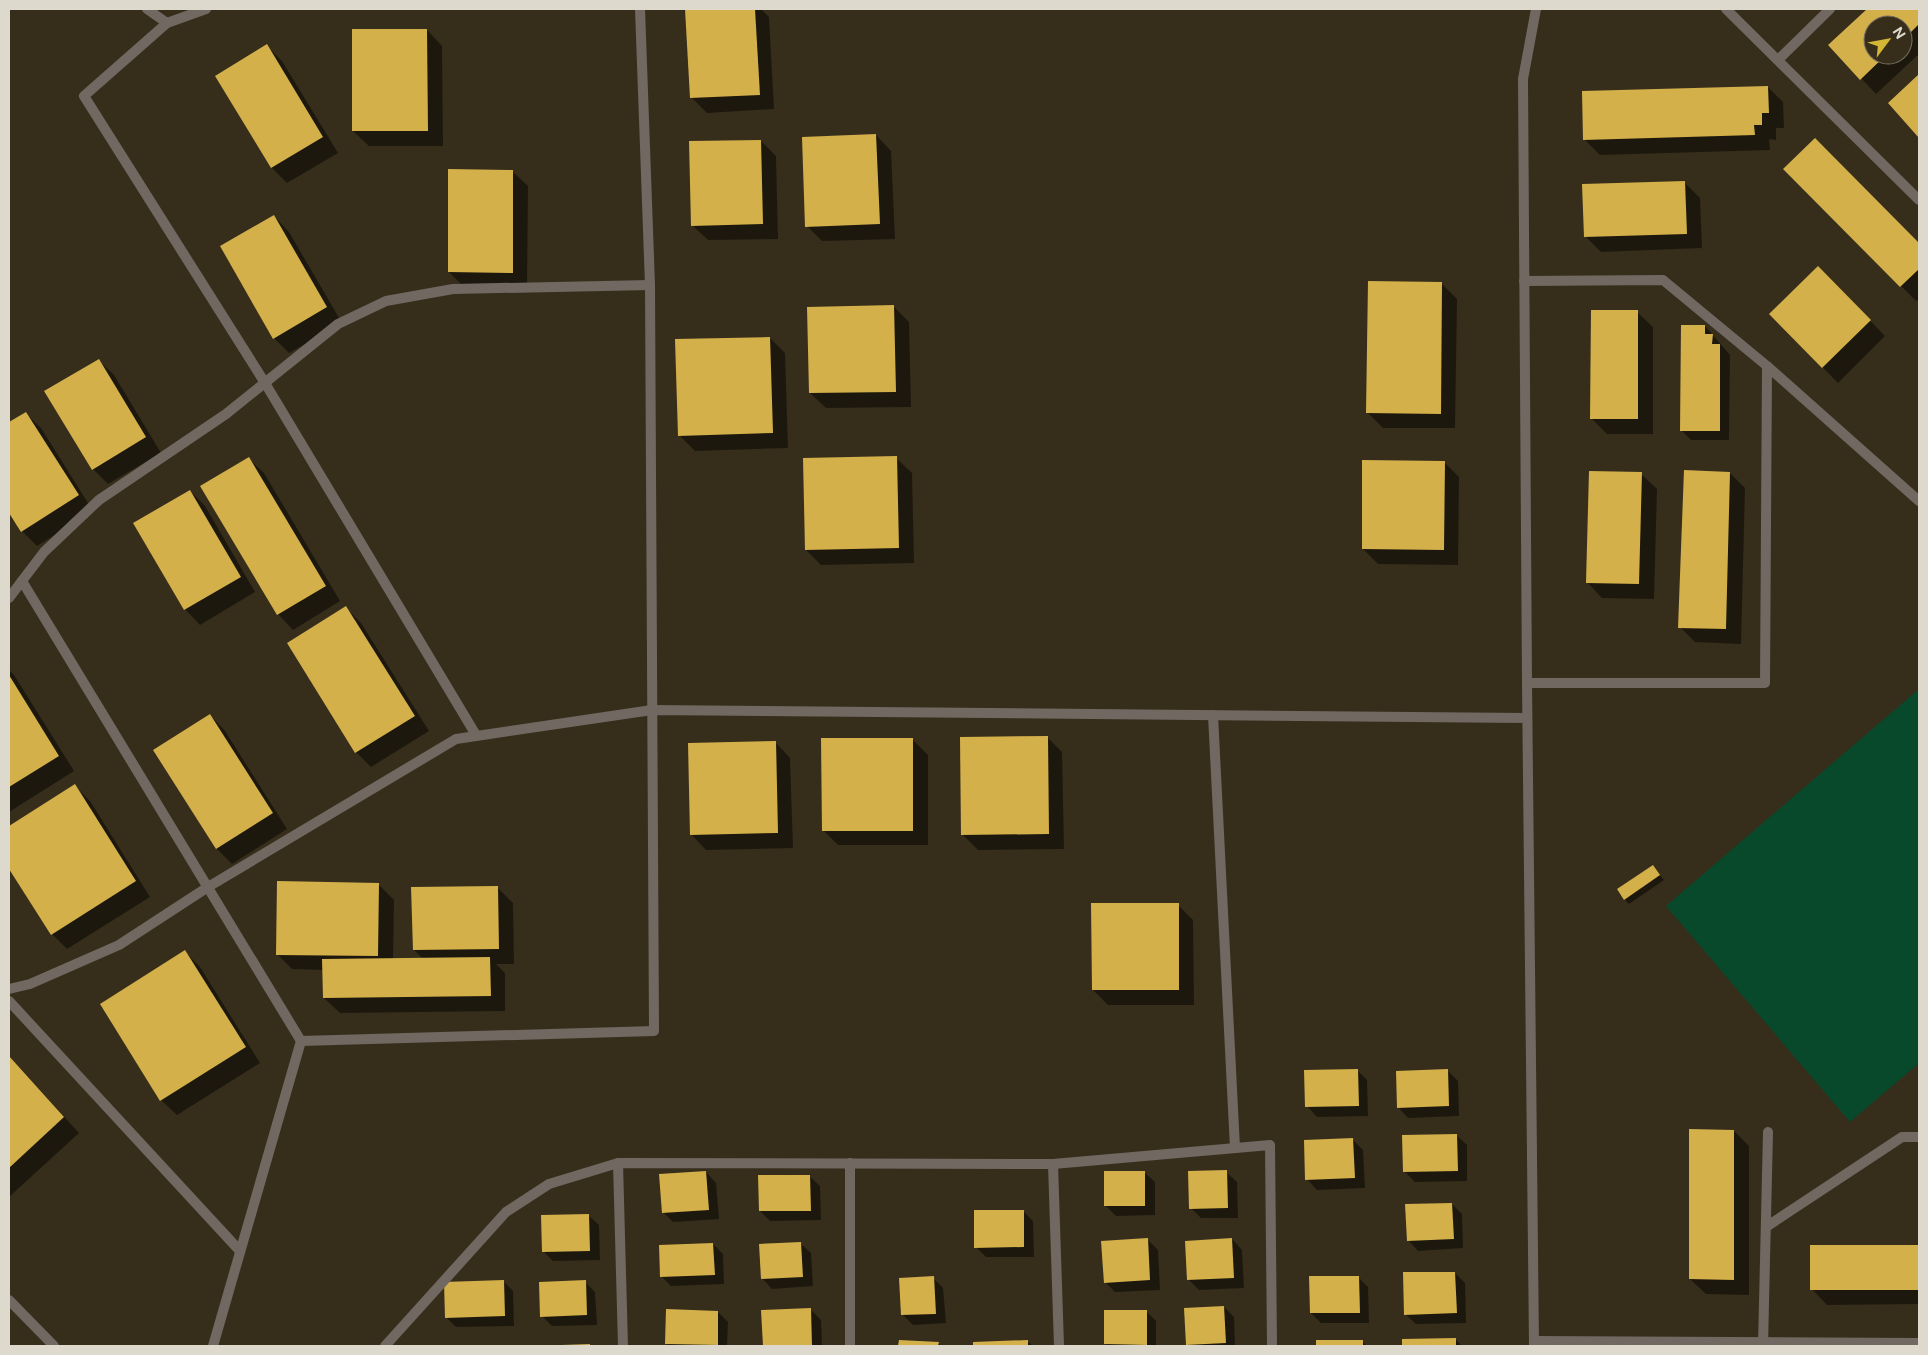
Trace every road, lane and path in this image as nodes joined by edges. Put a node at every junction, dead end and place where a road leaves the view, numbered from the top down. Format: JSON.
{"nodes":[{"id":1,"x":147,"y":9,"type":"edge"},
{"id":2,"x":206,"y":9,"type":"edge"},
{"id":3,"x":640,"y":9,"type":"edge"},
{"id":4,"x":1536,"y":9,"type":"edge"},
{"id":5,"x":1726,"y":9,"type":"edge"},
{"id":6,"x":1830,"y":9,"type":"edge"},
{"id":7,"x":167,"y":23,"type":"junction"},
{"id":8,"x":1778,"y":60,"type":"junction"},
{"id":9,"x":1919,"y":200,"type":"edge"},
{"id":10,"x":1524,"y":280,"type":"junction"},
{"id":11,"x":650,"y":285,"type":"junction"},
{"id":12,"x":1767,"y":366,"type":"junction"},
{"id":13,"x":265,"y":383,"type":"junction"},
{"id":14,"x":1919,"y":501,"type":"edge"},
{"id":15,"x":22,"y":581,"type":"junction"},
{"id":16,"x":9,"y":598,"type":"edge"},
{"id":17,"x":1527,"y":683,"type":"junction"},
{"id":18,"x":652,"y":710,"type":"junction"},
{"id":19,"x":1213,"y":715,"type":"junction"},
{"id":20,"x":1527,"y":718,"type":"junction"},
{"id":21,"x":476,"y":735,"type":"junction"},
{"id":22,"x":208,"y":887,"type":"junction"},
{"id":23,"x":9,"y":989,"type":"edge"},
{"id":24,"x":9,"y":1001,"type":"edge"},
{"id":25,"x":301,"y":1041,"type":"junction"},
{"id":26,"x":1768,"y":1132,"type":"dead end"},
{"id":27,"x":1919,"y":1137,"type":"edge"},
{"id":28,"x":1236,"y":1148,"type":"junction"},
{"id":29,"x":850,"y":1162,"type":"junction"},
{"id":30,"x":618,"y":1163,"type":"junction"},
{"id":31,"x":1053,"y":1164,"type":"junction"},
{"id":32,"x":1766,"y":1227,"type":"junction"},
{"id":33,"x":240,"y":1251,"type":"junction"},
{"id":34,"x":9,"y":1300,"type":"edge"},
{"id":35,"x":1919,"y":1343,"type":"edge"},
{"id":36,"x":1534,"y":1344,"type":"edge"},
{"id":37,"x":1763,"y":1344,"type":"edge"},
{"id":38,"x":54,"y":1346,"type":"edge"},
{"id":39,"x":213,"y":1346,"type":"edge"},
{"id":40,"x":385,"y":1346,"type":"edge"},
{"id":41,"x":623,"y":1346,"type":"edge"},
{"id":42,"x":850,"y":1346,"type":"edge"},
{"id":43,"x":1059,"y":1346,"type":"edge"},
{"id":44,"x":1272,"y":1346,"type":"edge"}],
"edges":[{"from":1,"to":7,"type":"street"},
{"from":2,"to":7,"type":"street"},
{"from":3,"to":11,"type":"street"},
{"from":4,"to":10,"type":"street"},
{"from":5,"to":8,"type":"street"},
{"from":6,"to":8,"type":"street"},
{"from":7,"to":13,"type":"street"},
{"from":8,"to":9,"type":"street"},
{"from":10,"to":12,"type":"street"},
{"from":10,"to":17,"type":"street"},
{"from":11,"to":13,"type":"street"},
{"from":11,"to":18,"type":"street"},
{"from":12,"to":14,"type":"street"},
{"from":12,"to":17,"type":"street"},
{"from":13,"to":15,"type":"street"},
{"from":13,"to":21,"type":"street"},
{"from":15,"to":16,"type":"street"},
{"from":15,"to":22,"type":"street"},
{"from":17,"to":20,"type":"street"},
{"from":18,"to":19,"type":"street"},
{"from":18,"to":21,"type":"street"},
{"from":18,"to":25,"type":"street"},
{"from":19,"to":20,"type":"street"},
{"from":19,"to":28,"type":"street"},
{"from":20,"to":36,"type":"street"},
{"from":21,"to":22,"type":"street"},
{"from":22,"to":23,"type":"street"},
{"from":22,"to":25,"type":"street"},
{"from":24,"to":33,"type":"street"},
{"from":25,"to":33,"type":"street"},
{"from":26,"to":32,"type":"street"},
{"from":27,"to":32,"type":"street"},
{"from":28,"to":31,"type":"street"},
{"from":28,"to":44,"type":"street"},
{"from":29,"to":30,"type":"street"},
{"from":29,"to":31,"type":"street"},
{"from":29,"to":42,"type":"street"},
{"from":30,"to":40,"type":"street"},
{"from":30,"to":41,"type":"street"},
{"from":31,"to":43,"type":"street"},
{"from":32,"to":37,"type":"street"},
{"from":33,"to":39,"type":"street"},
{"from":34,"to":38,"type":"street"},
{"from":35,"to":37,"type":"street"},
{"from":36,"to":37,"type":"street"}]}
